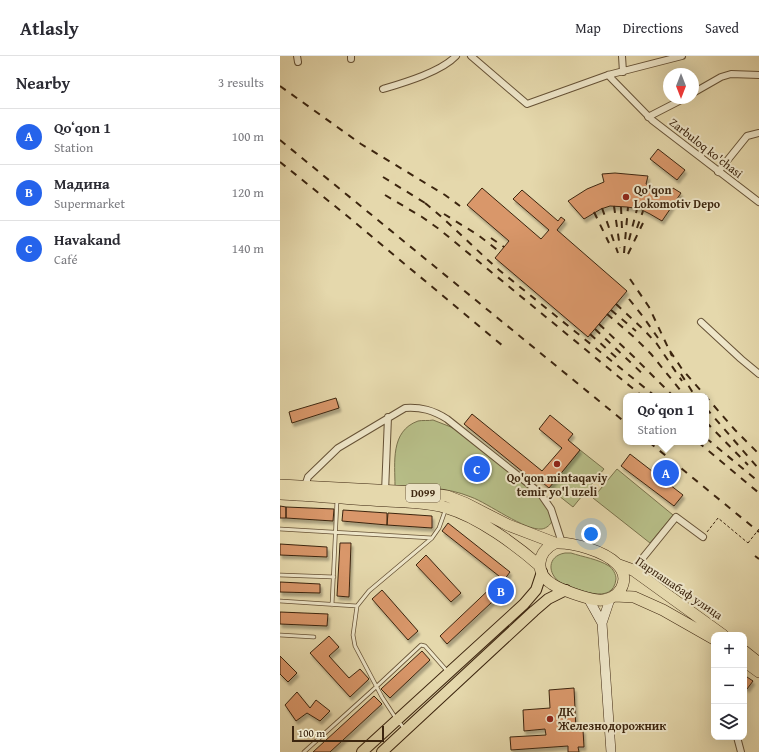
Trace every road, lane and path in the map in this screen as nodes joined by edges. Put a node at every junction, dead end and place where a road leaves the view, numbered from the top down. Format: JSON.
{"nodes":[{"id":1,"x":456,"y":56,"type":"edge"},
{"id":2,"x":622,"y":56,"type":"edge"},
{"id":3,"x":682,"y":56,"type":"edge"},
{"id":4,"x":475,"y":57,"type":"edge"},
{"id":5,"x":623,"y":72,"type":"junction"},
{"id":6,"x":759,"y":75,"type":"edge"},
{"id":7,"x":608,"y":76,"type":"junction"},
{"id":8,"x":383,"y":89,"type":"dead end"},
{"id":9,"x":699,"y":90,"type":"edge"},
{"id":10,"x":673,"y":104,"type":"edge"},
{"id":11,"x":648,"y":117,"type":"junction"},
{"id":12,"x":759,"y":133,"type":"edge"},
{"id":13,"x":718,"y":172,"type":"junction"},
{"id":14,"x":759,"y":202,"type":"edge"},
{"id":15,"x":701,"y":322,"type":"dead end"},
{"id":16,"x":759,"y":374,"type":"edge"},
{"id":17,"x":388,"y":417,"type":"junction"},
{"id":18,"x":280,"y":485,"type":"edge"},
{"id":19,"x":305,"y":486,"type":"junction"},
{"id":20,"x":280,"y":494,"type":"edge"},
{"id":21,"x":384,"y":496,"type":"junction"},
{"id":22,"x":338,"y":498,"type":"junction"},
{"id":23,"x":446,"y":508,"type":"junction"},
{"id":24,"x":280,"y":529,"type":"edge"},
{"id":25,"x":759,"y":529,"type":"edge"},
{"id":26,"x":336,"y":532,"type":"junction"},
{"id":27,"x":432,"y":538,"type":"junction"},
{"id":28,"x":703,"y":538,"type":"joint"},
{"id":29,"x":559,"y":543,"type":"junction"},
{"id":30,"x":619,"y":565,"type":"junction"},
{"id":31,"x":541,"y":569,"type":"junction"},
{"id":32,"x":633,"y":570,"type":"junction"},
{"id":33,"x":280,"y":575,"type":"edge"},
{"id":34,"x":334,"y":577,"type":"junction"},
{"id":35,"x":570,"y":591,"type":"junction"},
{"id":36,"x":588,"y":598,"type":"junction"},
{"id":37,"x":612,"y":598,"type":"junction"},
{"id":38,"x":280,"y":601,"type":"edge"},
{"id":39,"x":332,"y":604,"type":"junction"},
{"id":40,"x":357,"y":606,"type":"junction"},
{"id":41,"x":602,"y":623,"type":"junction"},
{"id":42,"x":719,"y":632,"type":"edge"},
{"id":43,"x":280,"y":635,"type":"edge"},
{"id":44,"x":314,"y":637,"type":"dead end"},
{"id":45,"x":711,"y":637,"type":"edge"},
{"id":46,"x":747,"y":653,"type":"edge"},
{"id":47,"x":747,"y":662,"type":"edge"},
{"id":48,"x":759,"y":663,"type":"edge"},
{"id":49,"x":759,"y":672,"type":"edge"},
{"id":50,"x":450,"y":673,"type":"junction"},
{"id":51,"x":376,"y":688,"type":"junction"},
{"id":52,"x":398,"y":720,"type":"junction"},
{"id":53,"x":406,"y":730,"type":"junction"},
{"id":54,"x":738,"y":740,"type":"edge"},
{"id":55,"x":304,"y":752,"type":"edge"},
{"id":56,"x":362,"y":752,"type":"edge"},
{"id":57,"x":382,"y":752,"type":"edge"},
{"id":58,"x":611,"y":752,"type":"edge"},
{"id":59,"x":741,"y":752,"type":"edge"}],
"edges":[{"from":1,"to":8,"type":"street"},
{"from":2,"to":5,"type":"street"},
{"from":3,"to":5,"type":"street"},
{"from":4,"to":7,"type":"street"},
{"from":5,"to":7,"type":"street"},
{"from":6,"to":9,"type":"street"},
{"from":7,"to":11,"type":"street","name":"Zarbuloq ko'chasi"},
{"from":10,"to":11,"type":"street"},
{"from":11,"to":13,"type":"street","name":"Zarbuloq ko'chasi"},
{"from":12,"to":13,"type":"street"},
{"from":13,"to":14,"type":"street","name":"Zarbuloq ko'chasi"},
{"from":15,"to":16,"type":"street"},
{"from":17,"to":19,"type":"street"},
{"from":17,"to":21,"type":"street"},
{"from":17,"to":29,"type":"street"},
{"from":18,"to":19,"type":"highway","number":"D099"},
{"from":19,"to":21,"type":"highway","number":"D099"},
{"from":20,"to":22,"type":"highway","number":"D099"},
{"from":21,"to":22,"type":"highway","number":"D099"},
{"from":21,"to":23,"type":"highway","number":"D099"},
{"from":21,"to":29,"type":"highway","number":"D099"},
{"from":22,"to":26,"type":"lane"},
{"from":23,"to":27,"type":"lane"},
{"from":23,"to":31,"type":"highway","number":"D099"},
{"from":24,"to":26,"type":"lane"},
{"from":25,"to":28,"type":"path","bridge":true},
{"from":26,"to":27,"type":"lane"},
{"from":26,"to":34,"type":"lane"},
{"from":27,"to":40,"type":"lane"},
{"from":28,"to":32,"type":"street"},
{"from":29,"to":30,"type":"highway","number":"D099"},
{"from":29,"to":31,"type":"highway"},
{"from":30,"to":32,"type":"highway","name":"Парпашабаф улица","number":"D099"},
{"from":30,"to":37,"type":"highway"},
{"from":31,"to":35,"type":"highway","number":"D099"},
{"from":31,"to":50,"type":"main road"},
{"from":32,"to":42,"type":"highway","name":"Парпашабаф улица","number":"D099"},
{"from":33,"to":34,"type":"lane"},
{"from":34,"to":39,"type":"lane"},
{"from":35,"to":36,"type":"highway","number":"D099"},
{"from":35,"to":53,"type":"main road"},
{"from":36,"to":37,"type":"highway","number":"D099"},
{"from":36,"to":41,"type":"main road"},
{"from":37,"to":41,"type":"main road"},
{"from":37,"to":45,"type":"highway","name":"Парпашабаф улица","number":"D099"},
{"from":38,"to":39,"type":"lane"},
{"from":39,"to":40,"type":"lane"},
{"from":40,"to":51,"type":"lane"},
{"from":41,"to":58,"type":"main road"},
{"from":43,"to":44,"type":"lane"},
{"from":46,"to":48,"type":"highway"},
{"from":47,"to":49,"type":"highway"},
{"from":50,"to":51,"type":"lane"},
{"from":50,"to":52,"type":"main road"},
{"from":51,"to":52,"type":"lane"},
{"from":51,"to":55,"type":"lane"},
{"from":52,"to":53,"type":"lane"},
{"from":52,"to":56,"type":"main road"},
{"from":53,"to":57,"type":"main road"},
{"from":54,"to":59,"type":"street"}]}
